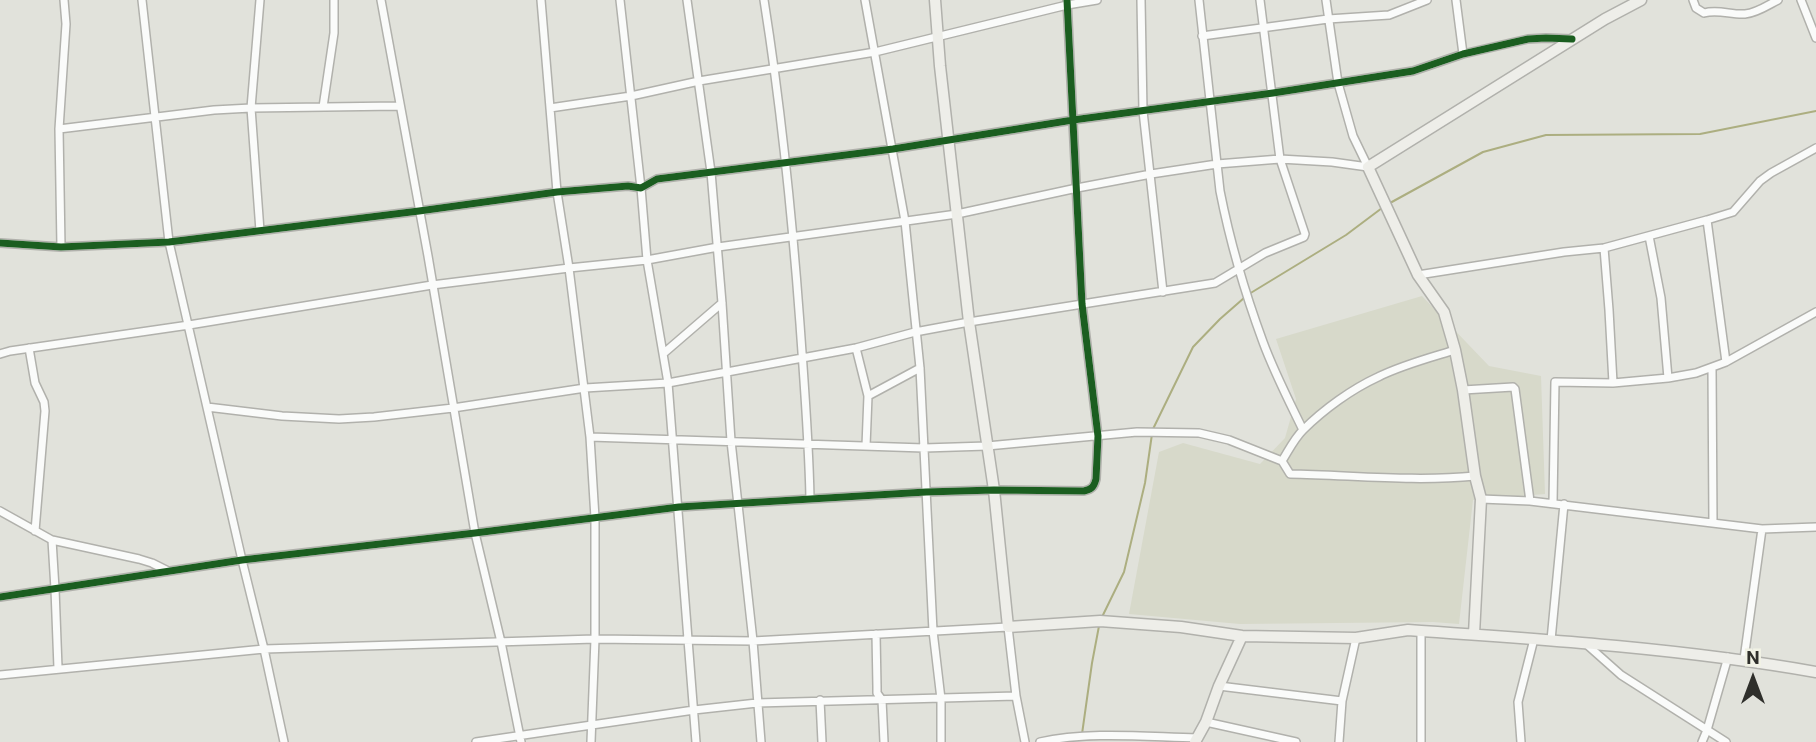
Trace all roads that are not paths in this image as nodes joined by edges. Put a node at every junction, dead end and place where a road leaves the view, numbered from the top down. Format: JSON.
{"nodes":[{"id":1,"x":64,"y":0,"type":"edge"},
{"id":2,"x":142,"y":0,"type":"edge"},
{"id":3,"x":260,"y":0,"type":"edge"},
{"id":4,"x":334,"y":0,"type":"edge"},
{"id":5,"x":381,"y":0,"type":"edge"},
{"id":6,"x":541,"y":0,"type":"edge"},
{"id":7,"x":620,"y":0,"type":"edge"},
{"id":8,"x":687,"y":0,"type":"edge"},
{"id":9,"x":764,"y":0,"type":"edge"},
{"id":10,"x":865,"y":0,"type":"edge"},
{"id":11,"x":935,"y":0,"type":"edge"},
{"id":12,"x":1097,"y":0,"type":"edge"},
{"id":13,"x":1141,"y":0,"type":"edge"},
{"id":14,"x":1199,"y":0,"type":"edge"},
{"id":15,"x":1260,"y":0,"type":"edge"},
{"id":16,"x":1326,"y":0,"type":"edge"},
{"id":17,"x":1427,"y":0,"type":"edge"},
{"id":18,"x":1456,"y":0,"type":"edge"},
{"id":19,"x":1641,"y":0,"type":"edge"},
{"id":20,"x":1693,"y":0,"type":"edge"},
{"id":21,"x":1778,"y":0,"type":"edge"},
{"id":22,"x":1801,"y":0,"type":"edge"},
{"id":23,"x":1067,"y":3,"type":"edge"},
{"id":24,"x":1628,"y":3,"type":"edge"},
{"id":25,"x":1328,"y":19,"type":"junction"},
{"id":26,"x":1265,"y":27,"type":"junction"},
{"id":27,"x":1202,"y":36,"type":"junction"},
{"id":28,"x":939,"y":37,"type":"junction"},
{"id":29,"x":1816,"y":38,"type":"edge"},
{"id":30,"x":1572,"y":39,"type":"junction"},
{"id":31,"x":875,"y":52,"type":"junction"},
{"id":32,"x":1463,"y":54,"type":"junction"},
{"id":33,"x":775,"y":70,"type":"junction"},
{"id":34,"x":699,"y":81,"type":"junction"},
{"id":35,"x":1338,"y":83,"type":"junction"},
{"id":36,"x":1273,"y":93,"type":"junction"},
{"id":37,"x":631,"y":96,"type":"junction"},
{"id":38,"x":1210,"y":102,"type":"junction"},
{"id":39,"x":323,"y":107,"type":"junction"},
{"id":40,"x":399,"y":107,"type":"junction"},
{"id":41,"x":251,"y":108,"type":"junction"},
{"id":42,"x":550,"y":108,"type":"junction"},
{"id":43,"x":1143,"y":111,"type":"junction"},
{"id":44,"x":155,"y":117,"type":"junction"},
{"id":45,"x":1073,"y":120,"type":"junction"},
{"id":46,"x":59,"y":129,"type":"junction"},
{"id":47,"x":948,"y":140,"type":"junction"},
{"id":48,"x":1816,"y":148,"type":"edge"},
{"id":49,"x":893,"y":149,"type":"junction"},
{"id":50,"x":1280,"y":159,"type":"junction"},
{"id":51,"x":786,"y":163,"type":"junction"},
{"id":52,"x":1217,"y":164,"type":"junction"},
{"id":53,"x":1368,"y":167,"type":"junction"},
{"id":54,"x":710,"y":172,"type":"junction"},
{"id":55,"x":1150,"y":174,"type":"junction"},
{"id":56,"x":641,"y":188,"type":"junction"},
{"id":57,"x":1077,"y":188,"type":"junction"},
{"id":58,"x":557,"y":192,"type":"junction"},
{"id":59,"x":419,"y":211,"type":"junction"},
{"id":60,"x":957,"y":214,"type":"junction"},
{"id":61,"x":1707,"y":220,"type":"junction"},
{"id":62,"x":905,"y":221,"type":"junction"},
{"id":63,"x":260,"y":231,"type":"junction"},
{"id":64,"x":1650,"y":236,"type":"junction"},
{"id":65,"x":793,"y":237,"type":"junction"},
{"id":66,"x":169,"y":242,"type":"junction"},
{"id":67,"x":0,"y":243,"type":"edge"},
{"id":68,"x":61,"y":247,"type":"junction"},
{"id":69,"x":718,"y":247,"type":"junction"},
{"id":70,"x":1604,"y":248,"type":"junction"},
{"id":71,"x":647,"y":260,"type":"junction"},
{"id":72,"x":569,"y":268,"type":"junction"},
{"id":73,"x":1239,"y":269,"type":"junction"},
{"id":74,"x":1418,"y":275,"type":"junction"},
{"id":75,"x":432,"y":285,"type":"junction"},
{"id":76,"x":1163,"y":292,"type":"junction"},
{"id":77,"x":722,"y":303,"type":"junction"},
{"id":78,"x":1082,"y":303,"type":"junction"},
{"id":79,"x":1816,"y":312,"type":"edge"},
{"id":80,"x":969,"y":322,"type":"junction"},
{"id":81,"x":189,"y":325,"type":"junction"},
{"id":82,"x":915,"y":332,"type":"junction"},
{"id":83,"x":29,"y":348,"type":"junction"},
{"id":84,"x":856,"y":348,"type":"junction"},
{"id":85,"x":1455,"y":350,"type":"junction"},
{"id":86,"x":664,"y":353,"type":"junction"},
{"id":87,"x":0,"y":354,"type":"edge"},
{"id":88,"x":802,"y":357,"type":"junction"},
{"id":89,"x":1726,"y":362,"type":"junction"},
{"id":90,"x":919,"y":368,"type":"junction"},
{"id":91,"x":1712,"y":368,"type":"junction"},
{"id":92,"x":726,"y":371,"type":"junction"},
{"id":93,"x":1668,"y":379,"type":"junction"},
{"id":94,"x":668,"y":383,"type":"junction"},
{"id":95,"x":1613,"y":383,"type":"junction"},
{"id":96,"x":585,"y":388,"type":"junction"},
{"id":97,"x":1464,"y":390,"type":"junction"},
{"id":98,"x":868,"y":396,"type":"junction"},
{"id":99,"x":207,"y":407,"type":"junction"},
{"id":100,"x":453,"y":408,"type":"junction"},
{"id":101,"x":1303,"y":430,"type":"junction"},
{"id":102,"x":1098,"y":436,"type":"junction"},
{"id":103,"x":590,"y":437,"type":"junction"},
{"id":104,"x":672,"y":439,"type":"junction"},
{"id":105,"x":731,"y":441,"type":"junction"},
{"id":106,"x":809,"y":445,"type":"junction"},
{"id":107,"x":866,"y":446,"type":"junction"},
{"id":108,"x":987,"y":446,"type":"junction"},
{"id":109,"x":924,"y":448,"type":"junction"},
{"id":110,"x":1282,"y":461,"type":"junction"},
{"id":111,"x":1475,"y":476,"type":"junction"},
{"id":112,"x":994,"y":489,"type":"junction"},
{"id":113,"x":926,"y":492,"type":"junction"},
{"id":114,"x":810,"y":499,"type":"junction"},
{"id":115,"x":1481,"y":499,"type":"junction"},
{"id":116,"x":1530,"y":500,"type":"junction"},
{"id":117,"x":738,"y":502,"type":"junction"},
{"id":118,"x":1553,"y":503,"type":"junction"},
{"id":119,"x":1564,"y":504,"type":"junction"},
{"id":120,"x":679,"y":507,"type":"junction"},
{"id":121,"x":0,"y":512,"type":"edge"},
{"id":122,"x":595,"y":518,"type":"junction"},
{"id":123,"x":1713,"y":523,"type":"junction"},
{"id":124,"x":1816,"y":527,"type":"edge"},
{"id":125,"x":1762,"y":529,"type":"junction"},
{"id":126,"x":35,"y":531,"type":"junction"},
{"id":127,"x":475,"y":533,"type":"junction"},
{"id":128,"x":52,"y":540,"type":"junction"},
{"id":129,"x":242,"y":560,"type":"junction"},
{"id":130,"x":169,"y":571,"type":"junction"},
{"id":131,"x":55,"y":589,"type":"junction"},
{"id":132,"x":0,"y":597,"type":"edge"},
{"id":133,"x":1008,"y":627,"type":"junction"},
{"id":134,"x":933,"y":631,"type":"junction"},
{"id":135,"x":1421,"y":631,"type":"junction"},
{"id":136,"x":876,"y":634,"type":"junction"},
{"id":137,"x":1474,"y":634,"type":"junction"},
{"id":138,"x":1242,"y":636,"type":"junction"},
{"id":139,"x":1356,"y":638,"type":"junction"},
{"id":140,"x":595,"y":639,"type":"junction"},
{"id":141,"x":1534,"y":639,"type":"junction"},
{"id":142,"x":1551,"y":640,"type":"junction"},
{"id":143,"x":688,"y":641,"type":"junction"},
{"id":144,"x":753,"y":641,"type":"junction"},
{"id":145,"x":501,"y":642,"type":"junction"},
{"id":146,"x":1585,"y":642,"type":"junction"},
{"id":147,"x":264,"y":649,"type":"junction"},
{"id":148,"x":1728,"y":657,"type":"junction"},
{"id":149,"x":1744,"y":659,"type":"junction"},
{"id":150,"x":58,"y":668,"type":"junction"},
{"id":151,"x":1816,"y":672,"type":"edge"},
{"id":152,"x":0,"y":675,"type":"edge"},
{"id":153,"x":1219,"y":686,"type":"junction"},
{"id":154,"x":1016,"y":696,"type":"junction"},
{"id":155,"x":941,"y":699,"type":"junction"},
{"id":156,"x":820,"y":700,"type":"junction"},
{"id":157,"x":882,"y":700,"type":"junction"},
{"id":158,"x":1342,"y":701,"type":"junction"},
{"id":159,"x":757,"y":703,"type":"junction"},
{"id":160,"x":694,"y":710,"type":"junction"},
{"id":161,"x":1206,"y":722,"type":"junction"},
{"id":162,"x":592,"y":725,"type":"junction"},
{"id":163,"x":1707,"y":730,"type":"junction"},
{"id":164,"x":520,"y":739,"type":"edge"},
{"id":165,"x":1196,"y":740,"type":"edge"},
{"id":166,"x":284,"y":742,"type":"edge"},
{"id":167,"x":476,"y":742,"type":"edge"},
{"id":168,"x":591,"y":742,"type":"edge"},
{"id":169,"x":696,"y":742,"type":"edge"},
{"id":170,"x":761,"y":742,"type":"edge"},
{"id":171,"x":822,"y":742,"type":"edge"},
{"id":172,"x":884,"y":742,"type":"edge"},
{"id":173,"x":941,"y":742,"type":"edge"},
{"id":174,"x":1025,"y":742,"type":"edge"},
{"id":175,"x":1040,"y":742,"type":"edge"},
{"id":176,"x":1296,"y":742,"type":"edge"},
{"id":177,"x":1339,"y":742,"type":"edge"},
{"id":178,"x":1421,"y":742,"type":"edge"},
{"id":179,"x":1521,"y":742,"type":"edge"},
{"id":180,"x":1702,"y":742,"type":"edge"},
{"id":181,"x":1726,"y":742,"type":"edge"}],
"edges":[{"from":1,"to":46,"type":"street"},
{"from":2,"to":44,"type":"street"},
{"from":3,"to":41,"type":"street"},
{"from":4,"to":39,"type":"street"},
{"from":5,"to":40,"type":"street"},
{"from":6,"to":42,"type":"street"},
{"from":7,"to":37,"type":"street"},
{"from":8,"to":34,"type":"street"},
{"from":9,"to":33,"type":"street"},
{"from":10,"to":31,"type":"street"},
{"from":11,"to":28,"type":"main road"},
{"from":12,"to":23,"type":"street"},
{"from":13,"to":43,"type":"street"},
{"from":14,"to":27,"type":"street"},
{"from":15,"to":26,"type":"street"},
{"from":16,"to":25,"type":"street"},
{"from":17,"to":25,"type":"street"},
{"from":18,"to":32,"type":"street"},
{"from":19,"to":24,"type":"main road"},
{"from":20,"to":21,"type":"street"},
{"from":22,"to":29,"type":"street"},
{"from":23,"to":28,"type":"street"},
{"from":23,"to":45,"type":"street"},
{"from":24,"to":30,"type":"main road"},
{"from":25,"to":26,"type":"street"},
{"from":25,"to":35,"type":"street"},
{"from":26,"to":27,"type":"street"},
{"from":26,"to":36,"type":"street"},
{"from":27,"to":38,"type":"street"},
{"from":28,"to":31,"type":"street"},
{"from":28,"to":47,"type":"main road"},
{"from":30,"to":32,"type":"street"},
{"from":30,"to":53,"type":"main road"},
{"from":31,"to":33,"type":"street"},
{"from":31,"to":49,"type":"street"},
{"from":32,"to":35,"type":"street"},
{"from":33,"to":34,"type":"street"},
{"from":33,"to":51,"type":"street"},
{"from":34,"to":37,"type":"street"},
{"from":34,"to":54,"type":"street"},
{"from":35,"to":36,"type":"street"},
{"from":35,"to":53,"type":"street"},
{"from":36,"to":38,"type":"street"},
{"from":36,"to":50,"type":"street"},
{"from":37,"to":42,"type":"street"},
{"from":37,"to":56,"type":"street"},
{"from":38,"to":43,"type":"street"},
{"from":38,"to":52,"type":"street"},
{"from":39,"to":40,"type":"street"},
{"from":39,"to":41,"type":"street"},
{"from":40,"to":59,"type":"street"},
{"from":41,"to":44,"type":"street"},
{"from":41,"to":63,"type":"street"},
{"from":42,"to":58,"type":"street"},
{"from":43,"to":45,"type":"street"},
{"from":43,"to":55,"type":"street"},
{"from":44,"to":46,"type":"street"},
{"from":44,"to":66,"type":"street"},
{"from":45,"to":47,"type":"street"},
{"from":45,"to":57,"type":"street"},
{"from":46,"to":68,"type":"street"},
{"from":47,"to":49,"type":"street"},
{"from":47,"to":60,"type":"main road"},
{"from":48,"to":61,"type":"street"},
{"from":49,"to":51,"type":"street"},
{"from":49,"to":62,"type":"street"},
{"from":50,"to":52,"type":"street"},
{"from":50,"to":53,"type":"street"},
{"from":50,"to":73,"type":"street"},
{"from":51,"to":54,"type":"street"},
{"from":51,"to":65,"type":"street"},
{"from":52,"to":55,"type":"street"},
{"from":52,"to":73,"type":"street"},
{"from":53,"to":74,"type":"main road"},
{"from":54,"to":56,"type":"street"},
{"from":54,"to":69,"type":"street"},
{"from":55,"to":57,"type":"street"},
{"from":55,"to":76,"type":"street"},
{"from":56,"to":58,"type":"street"},
{"from":56,"to":71,"type":"street"},
{"from":57,"to":60,"type":"street"},
{"from":57,"to":78,"type":"street"},
{"from":58,"to":59,"type":"street"},
{"from":58,"to":72,"type":"street"},
{"from":59,"to":63,"type":"street"},
{"from":59,"to":75,"type":"street"},
{"from":60,"to":62,"type":"street"},
{"from":60,"to":80,"type":"main road"},
{"from":61,"to":64,"type":"street"},
{"from":61,"to":89,"type":"street"},
{"from":62,"to":65,"type":"street"},
{"from":62,"to":82,"type":"street"},
{"from":63,"to":66,"type":"street"},
{"from":64,"to":70,"type":"street"},
{"from":64,"to":93,"type":"street"},
{"from":65,"to":69,"type":"street"},
{"from":65,"to":88,"type":"street"},
{"from":66,"to":68,"type":"street"},
{"from":66,"to":81,"type":"street"},
{"from":67,"to":68,"type":"street"},
{"from":69,"to":71,"type":"street"},
{"from":69,"to":77,"type":"street"},
{"from":70,"to":74,"type":"street"},
{"from":70,"to":95,"type":"street"},
{"from":71,"to":72,"type":"street"},
{"from":71,"to":86,"type":"street"},
{"from":72,"to":75,"type":"street"},
{"from":72,"to":96,"type":"street"},
{"from":73,"to":76,"type":"street"},
{"from":73,"to":101,"type":"street"},
{"from":74,"to":85,"type":"main road"},
{"from":75,"to":81,"type":"street"},
{"from":75,"to":100,"type":"street"},
{"from":76,"to":78,"type":"street"},
{"from":77,"to":86,"type":"street"},
{"from":77,"to":92,"type":"street"},
{"from":78,"to":80,"type":"street"},
{"from":78,"to":102,"type":"street"},
{"from":79,"to":89,"type":"street"},
{"from":80,"to":82,"type":"street"},
{"from":80,"to":108,"type":"main road"},
{"from":81,"to":83,"type":"street"},
{"from":81,"to":99,"type":"street"},
{"from":82,"to":84,"type":"street"},
{"from":82,"to":90,"type":"street"},
{"from":83,"to":87,"type":"street"},
{"from":83,"to":126,"type":"street"},
{"from":84,"to":88,"type":"street"},
{"from":84,"to":98,"type":"street"},
{"from":85,"to":97,"type":"main road"},
{"from":85,"to":101,"type":"street"},
{"from":86,"to":94,"type":"street"},
{"from":88,"to":92,"type":"street"},
{"from":88,"to":106,"type":"street"},
{"from":89,"to":91,"type":"street"},
{"from":90,"to":98,"type":"street"},
{"from":90,"to":109,"type":"street"},
{"from":91,"to":93,"type":"street"},
{"from":91,"to":123,"type":"street"},
{"from":92,"to":94,"type":"street"},
{"from":92,"to":105,"type":"street"},
{"from":93,"to":95,"type":"street"},
{"from":94,"to":96,"type":"street"},
{"from":94,"to":104,"type":"street"},
{"from":95,"to":118,"type":"street"},
{"from":96,"to":100,"type":"street"},
{"from":96,"to":103,"type":"street"},
{"from":97,"to":111,"type":"main road"},
{"from":97,"to":116,"type":"street"},
{"from":98,"to":107,"type":"street"},
{"from":99,"to":100,"type":"street"},
{"from":99,"to":129,"type":"street"},
{"from":100,"to":127,"type":"street"},
{"from":101,"to":110,"type":"street"},
{"from":102,"to":108,"type":"street"},
{"from":102,"to":110,"type":"street"},
{"from":102,"to":112,"type":"street"},
{"from":103,"to":104,"type":"street"},
{"from":103,"to":122,"type":"street"},
{"from":104,"to":105,"type":"street"},
{"from":104,"to":120,"type":"street"},
{"from":105,"to":106,"type":"street"},
{"from":105,"to":117,"type":"street"},
{"from":106,"to":107,"type":"street"},
{"from":106,"to":114,"type":"street"},
{"from":107,"to":109,"type":"street"},
{"from":108,"to":109,"type":"street"},
{"from":108,"to":112,"type":"main road"},
{"from":109,"to":113,"type":"street"},
{"from":110,"to":111,"type":"street"},
{"from":111,"to":115,"type":"main road"},
{"from":112,"to":113,"type":"street"},
{"from":112,"to":133,"type":"main road"},
{"from":113,"to":114,"type":"street"},
{"from":113,"to":134,"type":"street"},
{"from":114,"to":117,"type":"street"},
{"from":115,"to":116,"type":"street"},
{"from":115,"to":137,"type":"main road"},
{"from":116,"to":118,"type":"street"},
{"from":117,"to":120,"type":"street"},
{"from":117,"to":144,"type":"street"},
{"from":118,"to":119,"type":"street"},
{"from":119,"to":123,"type":"street"},
{"from":119,"to":142,"type":"street"},
{"from":120,"to":122,"type":"street"},
{"from":120,"to":143,"type":"street"},
{"from":121,"to":126,"type":"street"},
{"from":122,"to":127,"type":"street"},
{"from":122,"to":140,"type":"street"},
{"from":123,"to":125,"type":"street"},
{"from":124,"to":125,"type":"street"},
{"from":125,"to":149,"type":"street"},
{"from":126,"to":128,"type":"street"},
{"from":127,"to":129,"type":"street"},
{"from":127,"to":145,"type":"street"},
{"from":128,"to":130,"type":"street"},
{"from":128,"to":131,"type":"street"},
{"from":129,"to":130,"type":"street"},
{"from":129,"to":147,"type":"street"},
{"from":130,"to":131,"type":"street"},
{"from":131,"to":132,"type":"street"},
{"from":131,"to":150,"type":"street"},
{"from":133,"to":134,"type":"street"},
{"from":133,"to":138,"type":"main road"},
{"from":133,"to":154,"type":"street"},
{"from":134,"to":136,"type":"street"},
{"from":134,"to":155,"type":"street"},
{"from":135,"to":137,"type":"main road"},
{"from":135,"to":139,"type":"main road"},
{"from":135,"to":178,"type":"street"},
{"from":136,"to":144,"type":"street"},
{"from":136,"to":157,"type":"street"},
{"from":137,"to":141,"type":"main road"},
{"from":138,"to":139,"type":"main road"},
{"from":138,"to":153,"type":"main road"},
{"from":139,"to":158,"type":"street"},
{"from":140,"to":143,"type":"street"},
{"from":140,"to":145,"type":"street"},
{"from":140,"to":162,"type":"street"},
{"from":141,"to":142,"type":"main road"},
{"from":141,"to":179,"type":"street"},
{"from":142,"to":146,"type":"main road"},
{"from":143,"to":144,"type":"street"},
{"from":143,"to":160,"type":"street"},
{"from":144,"to":159,"type":"street"},
{"from":145,"to":147,"type":"street"},
{"from":145,"to":164,"type":"street"},
{"from":146,"to":148,"type":"main road"},
{"from":146,"to":163,"type":"street"},
{"from":147,"to":150,"type":"street"},
{"from":147,"to":166,"type":"street"},
{"from":148,"to":149,"type":"main road"},
{"from":148,"to":163,"type":"street"},
{"from":149,"to":151,"type":"main road"},
{"from":150,"to":152,"type":"street"},
{"from":153,"to":158,"type":"street"},
{"from":153,"to":161,"type":"main road"},
{"from":154,"to":155,"type":"street"},
{"from":154,"to":174,"type":"street"},
{"from":155,"to":157,"type":"street"},
{"from":155,"to":173,"type":"street"},
{"from":156,"to":157,"type":"street"},
{"from":156,"to":159,"type":"street"},
{"from":156,"to":171,"type":"street"},
{"from":157,"to":172,"type":"street"},
{"from":158,"to":177,"type":"street"},
{"from":159,"to":160,"type":"street"},
{"from":159,"to":170,"type":"street"},
{"from":160,"to":162,"type":"street"},
{"from":160,"to":169,"type":"street"},
{"from":161,"to":165,"type":"main road"},
{"from":161,"to":176,"type":"street"},
{"from":162,"to":164,"type":"street"},
{"from":162,"to":168,"type":"street"},
{"from":163,"to":180,"type":"street"},
{"from":163,"to":181,"type":"street"},
{"from":164,"to":167,"type":"street"},
{"from":165,"to":175,"type":"street"}]}
